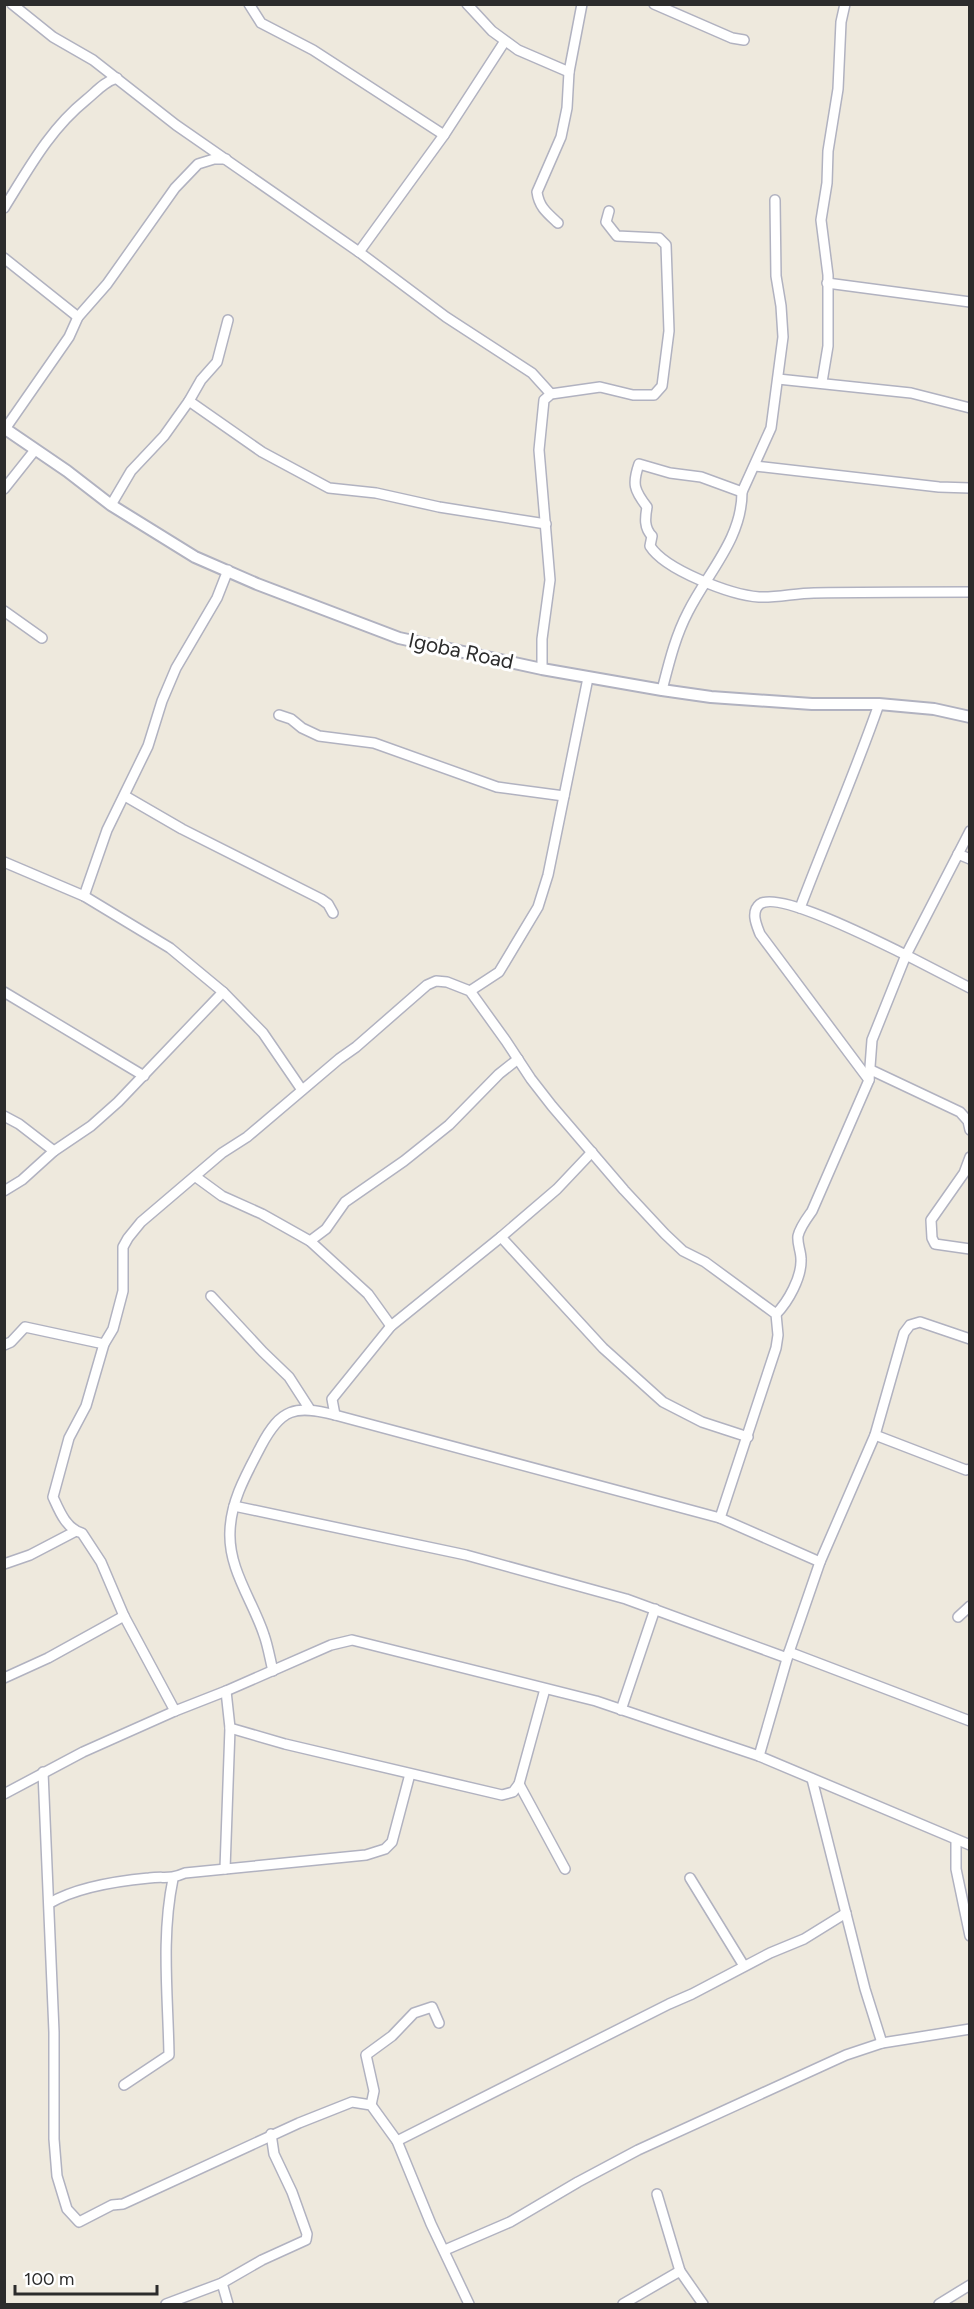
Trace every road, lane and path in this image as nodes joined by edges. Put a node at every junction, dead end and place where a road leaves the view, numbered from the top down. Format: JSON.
{"nodes":[{"id":1,"x":12,"y":4,"type":"edge"},
{"id":2,"x":249,"y":4,"type":"edge"},
{"id":3,"x":466,"y":4,"type":"edge"},
{"id":4,"x":582,"y":4,"type":"edge"},
{"id":5,"x":654,"y":4,"type":"edge"},
{"id":6,"x":845,"y":4,"type":"edge"},
{"id":7,"x":744,"y":40,"type":"dead end"},
{"id":8,"x":505,"y":41,"type":"junction"},
{"id":9,"x":569,"y":72,"type":"junction"},
{"id":10,"x":117,"y":78,"type":"junction"},
{"id":11,"x":444,"y":135,"type":"junction"},
{"id":12,"x":199,"y":142,"type":"junction"},
{"id":13,"x":226,"y":159,"type":"junction"},
{"id":14,"x":198,"y":164,"type":"junction"},
{"id":15,"x":775,"y":200,"type":"dead end"},
{"id":16,"x":4,"y":208,"type":"edge"},
{"id":17,"x":609,"y":211,"type":"dead end"},
{"id":18,"x":558,"y":223,"type":"dead end"},
{"id":19,"x":358,"y":252,"type":"junction"},
{"id":20,"x":4,"y":258,"type":"edge"},
{"id":21,"x":827,"y":283,"type":"junction"},
{"id":22,"x":969,"y":302,"type":"edge"},
{"id":23,"x":78,"y":317,"type":"junction"},
{"id":24,"x":228,"y":320,"type":"dead end"},
{"id":25,"x":778,"y":379,"type":"junction"},
{"id":26,"x":822,"y":382,"type":"junction"},
{"id":27,"x":551,"y":394,"type":"junction"},
{"id":28,"x":189,"y":401,"type":"junction"},
{"id":29,"x":969,"y":408,"type":"edge"},
{"id":30,"x":5,"y":429,"type":"edge"},
{"id":31,"x":34,"y":450,"type":"junction"},
{"id":32,"x":755,"y":466,"type":"junction"},
{"id":33,"x":969,"y":488,"type":"edge"},
{"id":34,"x":4,"y":489,"type":"edge"},
{"id":35,"x":742,"y":492,"type":"junction"},
{"id":36,"x":111,"y":505,"type":"junction"},
{"id":37,"x":546,"y":524,"type":"junction"},
{"id":38,"x":228,"y":570,"type":"junction"},
{"id":39,"x":705,"y":583,"type":"junction"},
{"id":40,"x":969,"y":592,"type":"edge"},
{"id":41,"x":4,"y":611,"type":"edge"},
{"id":42,"x":42,"y":638,"type":"dead end"},
{"id":43,"x":542,"y":669,"type":"junction"},
{"id":44,"x":588,"y":678,"type":"junction"},
{"id":45,"x":662,"y":690,"type":"junction"},
{"id":46,"x":879,"y":704,"type":"junction"},
{"id":47,"x":279,"y":715,"type":"dead end"},
{"id":48,"x":969,"y":717,"type":"edge"},
{"id":49,"x":125,"y":796,"type":"junction"},
{"id":50,"x":564,"y":796,"type":"junction"},
{"id":51,"x":969,"y":831,"type":"edge"},
{"id":52,"x":958,"y":854,"type":"junction"},
{"id":53,"x":969,"y":859,"type":"edge"},
{"id":54,"x":4,"y":862,"type":"edge"},
{"id":55,"x":84,"y":896,"type":"junction"},
{"id":56,"x":800,"y":908,"type":"junction"},
{"id":57,"x":333,"y":913,"type":"dead end"},
{"id":58,"x":906,"y":955,"type":"junction"},
{"id":59,"x":969,"y":988,"type":"edge"},
{"id":60,"x":470,"y":991,"type":"junction"},
{"id":61,"x":4,"y":992,"type":"edge"},
{"id":62,"x":223,"y":992,"type":"junction"},
{"id":63,"x":518,"y":1059,"type":"junction"},
{"id":64,"x":870,"y":1075,"type":"junction"},
{"id":65,"x":144,"y":1076,"type":"junction"},
{"id":66,"x":302,"y":1090,"type":"junction"},
{"id":67,"x":4,"y":1116,"type":"edge"},
{"id":68,"x":969,"y":1130,"type":"edge"},
{"id":69,"x":54,"y":1151,"type":"junction"},
{"id":70,"x":592,"y":1152,"type":"junction"},
{"id":71,"x":969,"y":1157,"type":"edge"},
{"id":72,"x":196,"y":1177,"type":"junction"},
{"id":73,"x":4,"y":1191,"type":"edge"},
{"id":74,"x":501,"y":1237,"type":"junction"},
{"id":75,"x":310,"y":1241,"type":"junction"},
{"id":76,"x":969,"y":1248,"type":"edge"},
{"id":77,"x":211,"y":1296,"type":"dead end"},
{"id":78,"x":776,"y":1314,"type":"junction"},
{"id":79,"x":391,"y":1326,"type":"junction"},
{"id":80,"x":969,"y":1340,"type":"edge"},
{"id":81,"x":104,"y":1344,"type":"junction"},
{"id":82,"x":4,"y":1345,"type":"edge"},
{"id":83,"x":309,"y":1408,"type":"junction"},
{"id":84,"x":335,"y":1415,"type":"junction"},
{"id":85,"x":875,"y":1435,"type":"junction"},
{"id":86,"x":748,"y":1437,"type":"junction"},
{"id":87,"x":969,"y":1469,"type":"edge"},
{"id":88,"x":234,"y":1506,"type":"junction"},
{"id":89,"x":63,"y":1518,"type":"junction"},
{"id":90,"x":720,"y":1518,"type":"junction"},
{"id":91,"x":76,"y":1532,"type":"junction"},
{"id":92,"x":60,"y":1540,"type":"junction"},
{"id":93,"x":820,"y":1562,"type":"junction"},
{"id":94,"x":4,"y":1564,"type":"edge"},
{"id":95,"x":969,"y":1606,"type":"edge"},
{"id":96,"x":655,"y":1609,"type":"junction"},
{"id":97,"x":124,"y":1616,"type":"junction"},
{"id":98,"x":958,"y":1617,"type":"dead end"},
{"id":99,"x":788,"y":1655,"type":"junction"},
{"id":100,"x":273,"y":1671,"type":"junction"},
{"id":101,"x":4,"y":1678,"type":"edge"},
{"id":102,"x":545,"y":1689,"type":"junction"},
{"id":103,"x":226,"y":1691,"type":"junction"},
{"id":104,"x":621,"y":1710,"type":"junction"},
{"id":105,"x":175,"y":1711,"type":"junction"},
{"id":106,"x":969,"y":1721,"type":"edge"},
{"id":107,"x":230,"y":1728,"type":"junction"},
{"id":108,"x":759,"y":1756,"type":"junction"},
{"id":109,"x":43,"y":1772,"type":"junction"},
{"id":110,"x":410,"y":1774,"type":"junction"},
{"id":111,"x":812,"y":1779,"type":"junction"},
{"id":112,"x":519,"y":1784,"type":"junction"},
{"id":113,"x":4,"y":1794,"type":"edge"},
{"id":114,"x":956,"y":1840,"type":"junction"},
{"id":115,"x":969,"y":1845,"type":"edge"},
{"id":116,"x":225,"y":1869,"type":"junction"},
{"id":117,"x":565,"y":1869,"type":"dead end"},
{"id":118,"x":173,"y":1878,"type":"junction"},
{"id":119,"x":690,"y":1878,"type":"dead end"},
{"id":120,"x":50,"y":1903,"type":"junction"},
{"id":121,"x":846,"y":1913,"type":"junction"},
{"id":122,"x":969,"y":1936,"type":"edge"},
{"id":123,"x":744,"y":1966,"type":"junction"},
{"id":124,"x":439,"y":2023,"type":"dead end"},
{"id":125,"x":969,"y":2029,"type":"edge"},
{"id":126,"x":882,"y":2043,"type":"junction"},
{"id":127,"x":124,"y":2085,"type":"dead end"},
{"id":128,"x":371,"y":2105,"type":"junction"},
{"id":129,"x":271,"y":2134,"type":"junction"},
{"id":130,"x":397,"y":2141,"type":"junction"},
{"id":131,"x":657,"y":2194,"type":"dead end"},
{"id":132,"x":445,"y":2250,"type":"junction"},
{"id":133,"x":680,"y":2271,"type":"junction"},
{"id":134,"x":222,"y":2283,"type":"junction"},
{"id":135,"x":969,"y":2285,"type":"edge"},
{"id":136,"x":166,"y":2304,"type":"edge"},
{"id":137,"x":228,"y":2304,"type":"edge"},
{"id":138,"x":469,"y":2304,"type":"edge"},
{"id":139,"x":623,"y":2304,"type":"edge"},
{"id":140,"x":703,"y":2304,"type":"edge"},
{"id":141,"x":939,"y":2304,"type":"edge"}],
"edges":[{"from":1,"to":10,"type":"street"},
{"from":2,"to":11,"type":"street"},
{"from":3,"to":8,"type":"street"},
{"from":4,"to":9,"type":"street"},
{"from":5,"to":7,"type":"street"},
{"from":6,"to":21,"type":"street"},
{"from":8,"to":9,"type":"street"},
{"from":8,"to":11,"type":"street"},
{"from":9,"to":18,"type":"street"},
{"from":10,"to":12,"type":"street"},
{"from":10,"to":16,"type":"street"},
{"from":11,"to":19,"type":"street"},
{"from":12,"to":13,"type":"street"},
{"from":12,"to":14,"type":"street"},
{"from":13,"to":14,"type":"street"},
{"from":13,"to":19,"type":"street"},
{"from":14,"to":23,"type":"street"},
{"from":15,"to":25,"type":"street"},
{"from":17,"to":27,"type":"street"},
{"from":19,"to":27,"type":"street"},
{"from":20,"to":23,"type":"street"},
{"from":21,"to":22,"type":"street"},
{"from":21,"to":26,"type":"street"},
{"from":23,"to":30,"type":"street"},
{"from":24,"to":28,"type":"street"},
{"from":25,"to":26,"type":"street"},
{"from":25,"to":32,"type":"street"},
{"from":26,"to":29,"type":"street"},
{"from":27,"to":37,"type":"street"},
{"from":28,"to":36,"type":"street"},
{"from":28,"to":37,"type":"street"},
{"from":30,"to":31,"type":"street","name":"Igoba Road"},
{"from":31,"to":34,"type":"street"},
{"from":31,"to":36,"type":"street","name":"Igoba Road"},
{"from":32,"to":33,"type":"street"},
{"from":32,"to":35,"type":"street"},
{"from":35,"to":39,"type":"street"},
{"from":35,"to":39,"type":"street"},
{"from":36,"to":38,"type":"street","name":"Igoba Road"},
{"from":37,"to":43,"type":"street"},
{"from":38,"to":43,"type":"street","name":"Igoba Road"},
{"from":38,"to":49,"type":"street"},
{"from":39,"to":40,"type":"street"},
{"from":39,"to":45,"type":"street"},
{"from":41,"to":42,"type":"street"},
{"from":43,"to":44,"type":"street","name":"Igoba Road"},
{"from":44,"to":45,"type":"street","name":"Igoba Road"},
{"from":44,"to":50,"type":"street"},
{"from":45,"to":46,"type":"street","name":"Igoba Road"},
{"from":46,"to":48,"type":"street","name":"Igoba Road"},
{"from":46,"to":56,"type":"street"},
{"from":47,"to":50,"type":"street"},
{"from":49,"to":55,"type":"street"},
{"from":49,"to":57,"type":"street"},
{"from":50,"to":60,"type":"street"},
{"from":51,"to":52,"type":"street"},
{"from":52,"to":53,"type":"street"},
{"from":52,"to":58,"type":"street"},
{"from":54,"to":55,"type":"street"},
{"from":55,"to":62,"type":"street"},
{"from":56,"to":58,"type":"street"},
{"from":56,"to":64,"type":"street"},
{"from":58,"to":59,"type":"street"},
{"from":58,"to":64,"type":"street"},
{"from":60,"to":63,"type":"street"},
{"from":60,"to":66,"type":"street"},
{"from":61,"to":65,"type":"street"},
{"from":62,"to":65,"type":"street"},
{"from":62,"to":66,"type":"street"},
{"from":63,"to":70,"type":"street"},
{"from":63,"to":75,"type":"street"},
{"from":64,"to":68,"type":"street"},
{"from":64,"to":78,"type":"street"},
{"from":65,"to":69,"type":"street"},
{"from":66,"to":72,"type":"street"},
{"from":67,"to":69,"type":"street"},
{"from":69,"to":73,"type":"street"},
{"from":70,"to":74,"type":"street"},
{"from":70,"to":78,"type":"street"},
{"from":71,"to":76,"type":"street"},
{"from":72,"to":75,"type":"street"},
{"from":72,"to":81,"type":"street"},
{"from":74,"to":79,"type":"street"},
{"from":74,"to":86,"type":"street"},
{"from":75,"to":79,"type":"street"},
{"from":77,"to":83,"type":"street"},
{"from":78,"to":86,"type":"street"},
{"from":79,"to":84,"type":"street"},
{"from":80,"to":85,"type":"street"},
{"from":81,"to":82,"type":"street"},
{"from":81,"to":89,"type":"street"},
{"from":83,"to":84,"type":"street"},
{"from":83,"to":88,"type":"street"},
{"from":84,"to":90,"type":"street"},
{"from":85,"to":87,"type":"street"},
{"from":85,"to":93,"type":"street"},
{"from":86,"to":90,"type":"street"},
{"from":88,"to":96,"type":"street"},
{"from":88,"to":100,"type":"street"},
{"from":89,"to":91,"type":"street"},
{"from":89,"to":92,"type":"street"},
{"from":90,"to":93,"type":"street"},
{"from":91,"to":92,"type":"street"},
{"from":91,"to":97,"type":"street"},
{"from":92,"to":94,"type":"street"},
{"from":93,"to":99,"type":"street"},
{"from":95,"to":98,"type":"street"},
{"from":96,"to":99,"type":"street"},
{"from":96,"to":104,"type":"street"},
{"from":97,"to":101,"type":"street"},
{"from":97,"to":105,"type":"street"},
{"from":99,"to":106,"type":"street"},
{"from":99,"to":108,"type":"street"},
{"from":100,"to":102,"type":"street"},
{"from":100,"to":103,"type":"street"},
{"from":102,"to":104,"type":"street"},
{"from":102,"to":112,"type":"street"},
{"from":103,"to":105,"type":"street"},
{"from":103,"to":107,"type":"street"},
{"from":104,"to":108,"type":"street"},
{"from":105,"to":109,"type":"street"},
{"from":107,"to":110,"type":"street"},
{"from":107,"to":116,"type":"street"},
{"from":108,"to":111,"type":"street"},
{"from":109,"to":113,"type":"street"},
{"from":109,"to":120,"type":"street"},
{"from":110,"to":112,"type":"street"},
{"from":110,"to":116,"type":"street"},
{"from":111,"to":114,"type":"street"},
{"from":111,"to":121,"type":"street"},
{"from":112,"to":117,"type":"street"},
{"from":114,"to":115,"type":"street"},
{"from":114,"to":122,"type":"street"},
{"from":116,"to":118,"type":"street"},
{"from":118,"to":120,"type":"street"},
{"from":118,"to":127,"type":"street"},
{"from":119,"to":123,"type":"street"},
{"from":120,"to":129,"type":"street"},
{"from":121,"to":123,"type":"street"},
{"from":121,"to":126,"type":"street"},
{"from":123,"to":130,"type":"street"},
{"from":124,"to":128,"type":"street"},
{"from":125,"to":126,"type":"street"},
{"from":126,"to":132,"type":"street"},
{"from":128,"to":129,"type":"street"},
{"from":128,"to":130,"type":"street"},
{"from":129,"to":134,"type":"street"},
{"from":130,"to":132,"type":"street"},
{"from":131,"to":133,"type":"street"},
{"from":132,"to":138,"type":"street"},
{"from":133,"to":139,"type":"street"},
{"from":133,"to":140,"type":"street"},
{"from":134,"to":136,"type":"street"},
{"from":134,"to":137,"type":"street"},
{"from":135,"to":141,"type":"street"}]}
